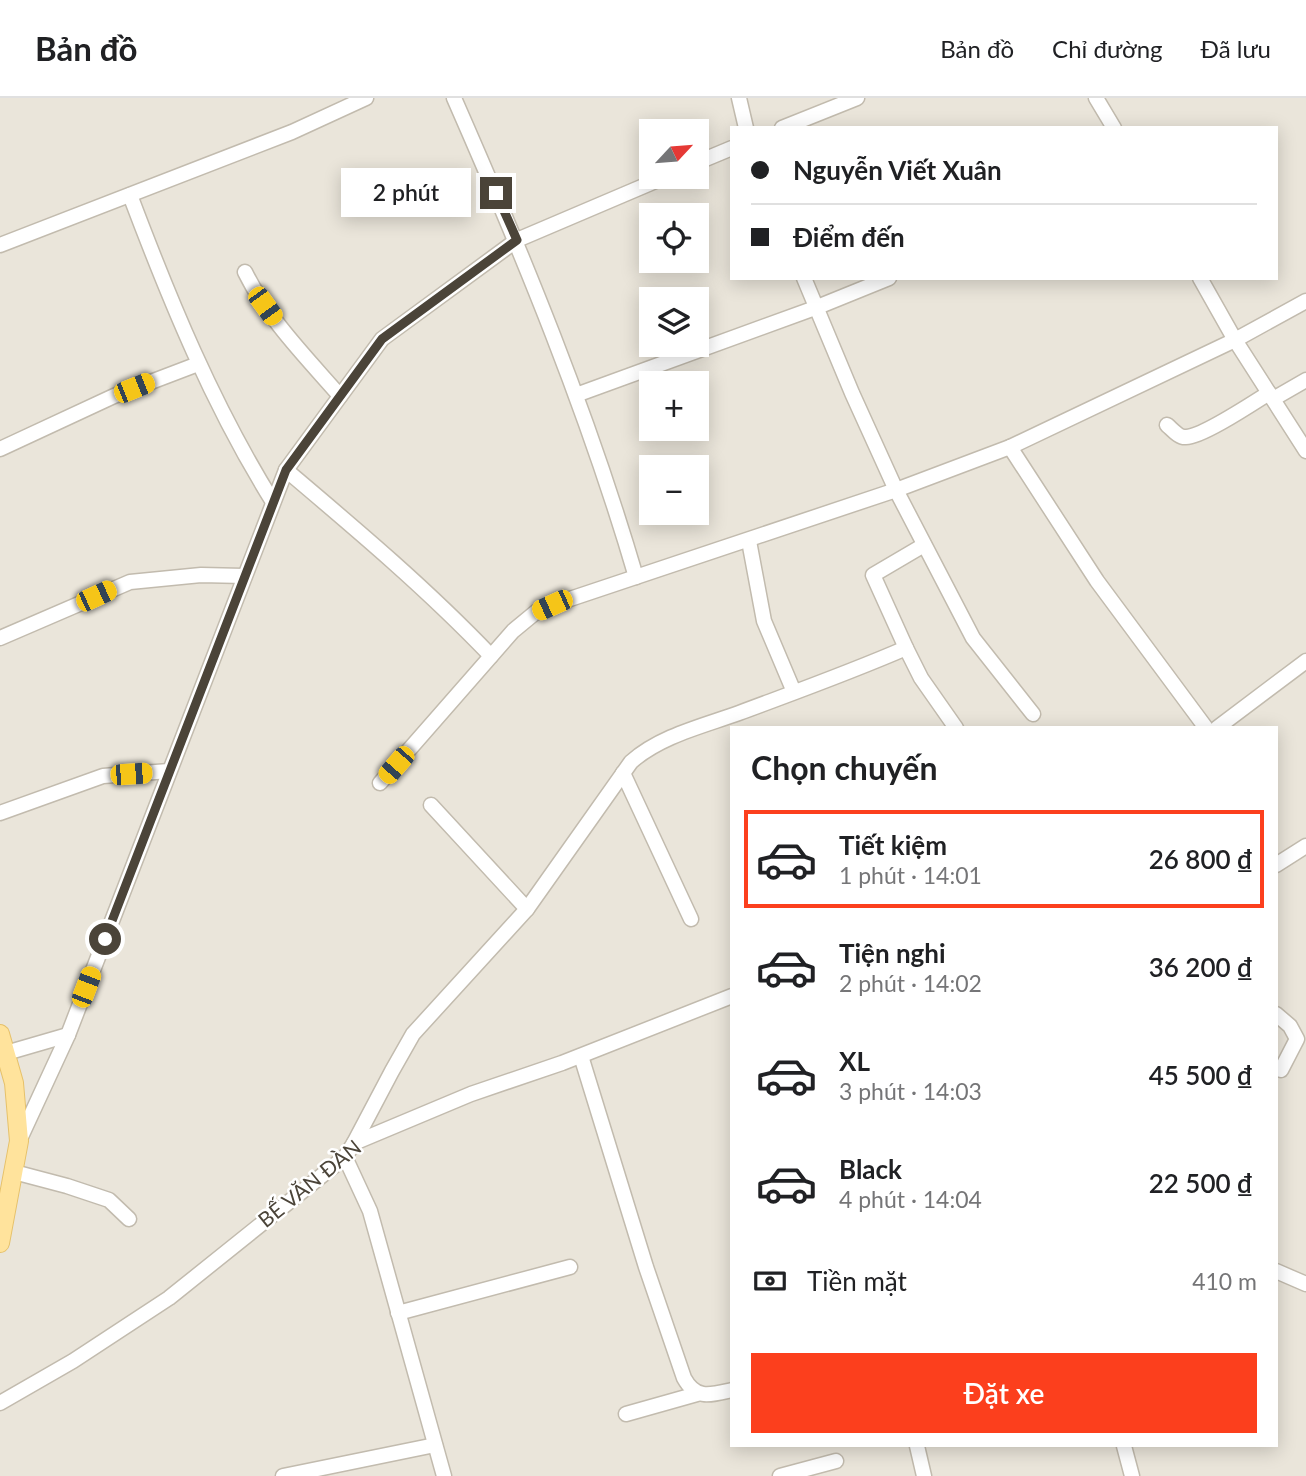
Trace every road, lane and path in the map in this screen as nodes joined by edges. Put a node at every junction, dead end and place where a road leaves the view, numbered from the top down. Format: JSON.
{"nodes":[{"id":1,"x":366,"y":98,"type":"edge"},
{"id":2,"x":454,"y":98,"type":"edge"},
{"id":3,"x":739,"y":98,"type":"edge"},
{"id":4,"x":857,"y":98,"type":"edge"},
{"id":5,"x":1096,"y":98,"type":"edge"},
{"id":6,"x":746,"y":126,"type":"edge"},
{"id":7,"x":787,"y":126,"type":"edge"},
{"id":8,"x":1113,"y":126,"type":"edge"},
{"id":9,"x":730,"y":149,"type":"edge"},
{"id":10,"x":709,"y":158,"type":"edge"},
{"id":11,"x":639,"y":188,"type":"edge"},
{"id":12,"x":130,"y":195,"type":"junction"},
{"id":13,"x":517,"y":240,"type":"junction"},
{"id":14,"x":0,"y":245,"type":"edge"},
{"id":15,"x":245,"y":272,"type":"dead end"},
{"id":16,"x":805,"y":280,"type":"edge"},
{"id":17,"x":884,"y":280,"type":"edge"},
{"id":18,"x":1201,"y":280,"type":"edge"},
{"id":19,"x":1306,"y":301,"type":"edge"},
{"id":20,"x":816,"y":308,"type":"junction"},
{"id":21,"x":1236,"y":340,"type":"junction"},
{"id":22,"x":198,"y":364,"type":"junction"},
{"id":23,"x":1306,"y":380,"type":"edge"},
{"id":24,"x":576,"y":395,"type":"junction"},
{"id":25,"x":340,"y":396,"type":"junction"},
{"id":26,"x":1271,"y":396,"type":"junction"},
{"id":27,"x":1167,"y":425,"type":"dead end"},
{"id":28,"x":1010,"y":447,"type":"junction"},
{"id":29,"x":0,"y":449,"type":"edge"},
{"id":30,"x":1306,"y":452,"type":"edge"},
{"id":31,"x":286,"y":470,"type":"junction"},
{"id":32,"x":896,"y":491,"type":"junction"},
{"id":33,"x":273,"y":502,"type":"junction"},
{"id":34,"x":749,"y":541,"type":"junction"},
{"id":35,"x":924,"y":545,"type":"junction"},
{"id":36,"x":244,"y":576,"type":"junction"},
{"id":37,"x":636,"y":577,"type":"junction"},
{"id":38,"x":0,"y":638,"type":"edge"},
{"id":39,"x":906,"y":648,"type":"junction"},
{"id":40,"x":491,"y":656,"type":"junction"},
{"id":41,"x":1306,"y":661,"type":"edge"},
{"id":42,"x":794,"y":692,"type":"junction"},
{"id":43,"x":1033,"y":714,"type":"dead end"},
{"id":44,"x":955,"y":726,"type":"edge"},
{"id":45,"x":1205,"y":726,"type":"edge"},
{"id":46,"x":1220,"y":726,"type":"edge"},
{"id":47,"x":169,"y":771,"type":"junction"},
{"id":48,"x":623,"y":772,"type":"junction"},
{"id":49,"x":380,"y":783,"type":"dead end"},
{"id":50,"x":431,"y":804,"type":"dead end"},
{"id":51,"x":0,"y":813,"type":"edge"},
{"id":52,"x":1306,"y":846,"type":"edge"},
{"id":53,"x":1278,"y":864,"type":"edge"},
{"id":54,"x":527,"y":909,"type":"junction"},
{"id":55,"x":691,"y":919,"type":"dead end"},
{"id":56,"x":730,"y":997,"type":"edge"},
{"id":57,"x":1278,"y":1016,"type":"edge"},
{"id":58,"x":0,"y":1034,"type":"edge"},
{"id":59,"x":68,"y":1035,"type":"junction"},
{"id":60,"x":6,"y":1053,"type":"junction"},
{"id":61,"x":581,"y":1056,"type":"junction"},
{"id":62,"x":1281,"y":1070,"type":"dead end"},
{"id":63,"x":19,"y":1141,"type":"junction"},
{"id":64,"x":354,"y":1143,"type":"junction"},
{"id":65,"x":345,"y":1157,"type":"junction"},
{"id":66,"x":14,"y":1172,"type":"junction"},
{"id":67,"x":130,"y":1219,"type":"dead end"},
{"id":68,"x":0,"y":1243,"type":"edge"},
{"id":69,"x":570,"y":1266,"type":"dead end"},
{"id":70,"x":1278,"y":1272,"type":"edge"},
{"id":71,"x":1306,"y":1284,"type":"edge"},
{"id":72,"x":398,"y":1312,"type":"junction"},
{"id":73,"x":730,"y":1390,"type":"edge"},
{"id":74,"x":697,"y":1394,"type":"junction"},
{"id":75,"x":0,"y":1404,"type":"edge"},
{"id":76,"x":626,"y":1414,"type":"dead end"},
{"id":77,"x":435,"y":1445,"type":"junction"},
{"id":78,"x":920,"y":1447,"type":"edge"},
{"id":79,"x":1124,"y":1447,"type":"edge"},
{"id":80,"x":836,"y":1461,"type":"dead end"},
{"id":81,"x":283,"y":1476,"type":"edge"},
{"id":82,"x":444,"y":1476,"type":"edge"},
{"id":83,"x":780,"y":1476,"type":"edge"},
{"id":84,"x":924,"y":1476,"type":"edge"},
{"id":85,"x":1132,"y":1476,"type":"edge"}],
"edges":[{"from":1,"to":12,"type":"street"},
{"from":2,"to":13,"type":"street"},
{"from":3,"to":6,"type":"street"},
{"from":4,"to":7,"type":"street"},
{"from":5,"to":8,"type":"street"},
{"from":9,"to":10,"type":"street"},
{"from":11,"to":13,"type":"street"},
{"from":12,"to":14,"type":"street"},
{"from":12,"to":22,"type":"street"},
{"from":13,"to":24,"type":"street"},
{"from":13,"to":25,"type":"street"},
{"from":15,"to":25,"type":"street"},
{"from":16,"to":20,"type":"street"},
{"from":17,"to":20,"type":"street"},
{"from":18,"to":21,"type":"street"},
{"from":19,"to":21,"type":"street"},
{"from":20,"to":24,"type":"street"},
{"from":20,"to":32,"type":"street"},
{"from":21,"to":26,"type":"street"},
{"from":21,"to":28,"type":"street"},
{"from":22,"to":29,"type":"street"},
{"from":22,"to":33,"type":"street"},
{"from":23,"to":26,"type":"street"},
{"from":24,"to":37,"type":"street"},
{"from":25,"to":31,"type":"street"},
{"from":26,"to":27,"type":"street"},
{"from":26,"to":30,"type":"street"},
{"from":28,"to":32,"type":"street"},
{"from":28,"to":45,"type":"street"},
{"from":31,"to":33,"type":"street"},
{"from":31,"to":40,"type":"street"},
{"from":32,"to":34,"type":"street"},
{"from":32,"to":35,"type":"street"},
{"from":33,"to":36,"type":"street"},
{"from":34,"to":37,"type":"street"},
{"from":34,"to":42,"type":"street"},
{"from":35,"to":39,"type":"street"},
{"from":35,"to":43,"type":"street"},
{"from":36,"to":38,"type":"street"},
{"from":36,"to":47,"type":"street"},
{"from":37,"to":40,"type":"street"},
{"from":39,"to":42,"type":"street"},
{"from":39,"to":44,"type":"street"},
{"from":40,"to":49,"type":"street"},
{"from":41,"to":46,"type":"street"},
{"from":42,"to":48,"type":"street"},
{"from":47,"to":51,"type":"street"},
{"from":47,"to":59,"type":"street"},
{"from":48,"to":54,"type":"street"},
{"from":48,"to":55,"type":"street"},
{"from":50,"to":54,"type":"street"},
{"from":52,"to":53,"type":"street"},
{"from":54,"to":64,"type":"street"},
{"from":56,"to":61,"type":"street","name":"BẾ VĂN ĐÀN"},
{"from":57,"to":62,"type":"street"},
{"from":58,"to":60,"type":"main road"},
{"from":59,"to":60,"type":"street"},
{"from":59,"to":63,"type":"street"},
{"from":60,"to":63,"type":"main road"},
{"from":61,"to":64,"type":"street","name":"BẾ VĂN ĐÀN"},
{"from":61,"to":74,"type":"street"},
{"from":63,"to":66,"type":"main road"},
{"from":64,"to":65,"type":"street","name":"BẾ VĂN ĐÀN"},
{"from":65,"to":72,"type":"street"},
{"from":65,"to":75,"type":"street","name":"BẾ VĂN ĐÀN"},
{"from":66,"to":67,"type":"street"},
{"from":66,"to":68,"type":"main road"},
{"from":69,"to":72,"type":"street"},
{"from":70,"to":71,"type":"street"},
{"from":72,"to":77,"type":"street"},
{"from":73,"to":74,"type":"street"},
{"from":74,"to":76,"type":"street"},
{"from":77,"to":81,"type":"street"},
{"from":77,"to":82,"type":"street"},
{"from":78,"to":84,"type":"street"},
{"from":79,"to":85,"type":"street"},
{"from":80,"to":83,"type":"street"}]}
